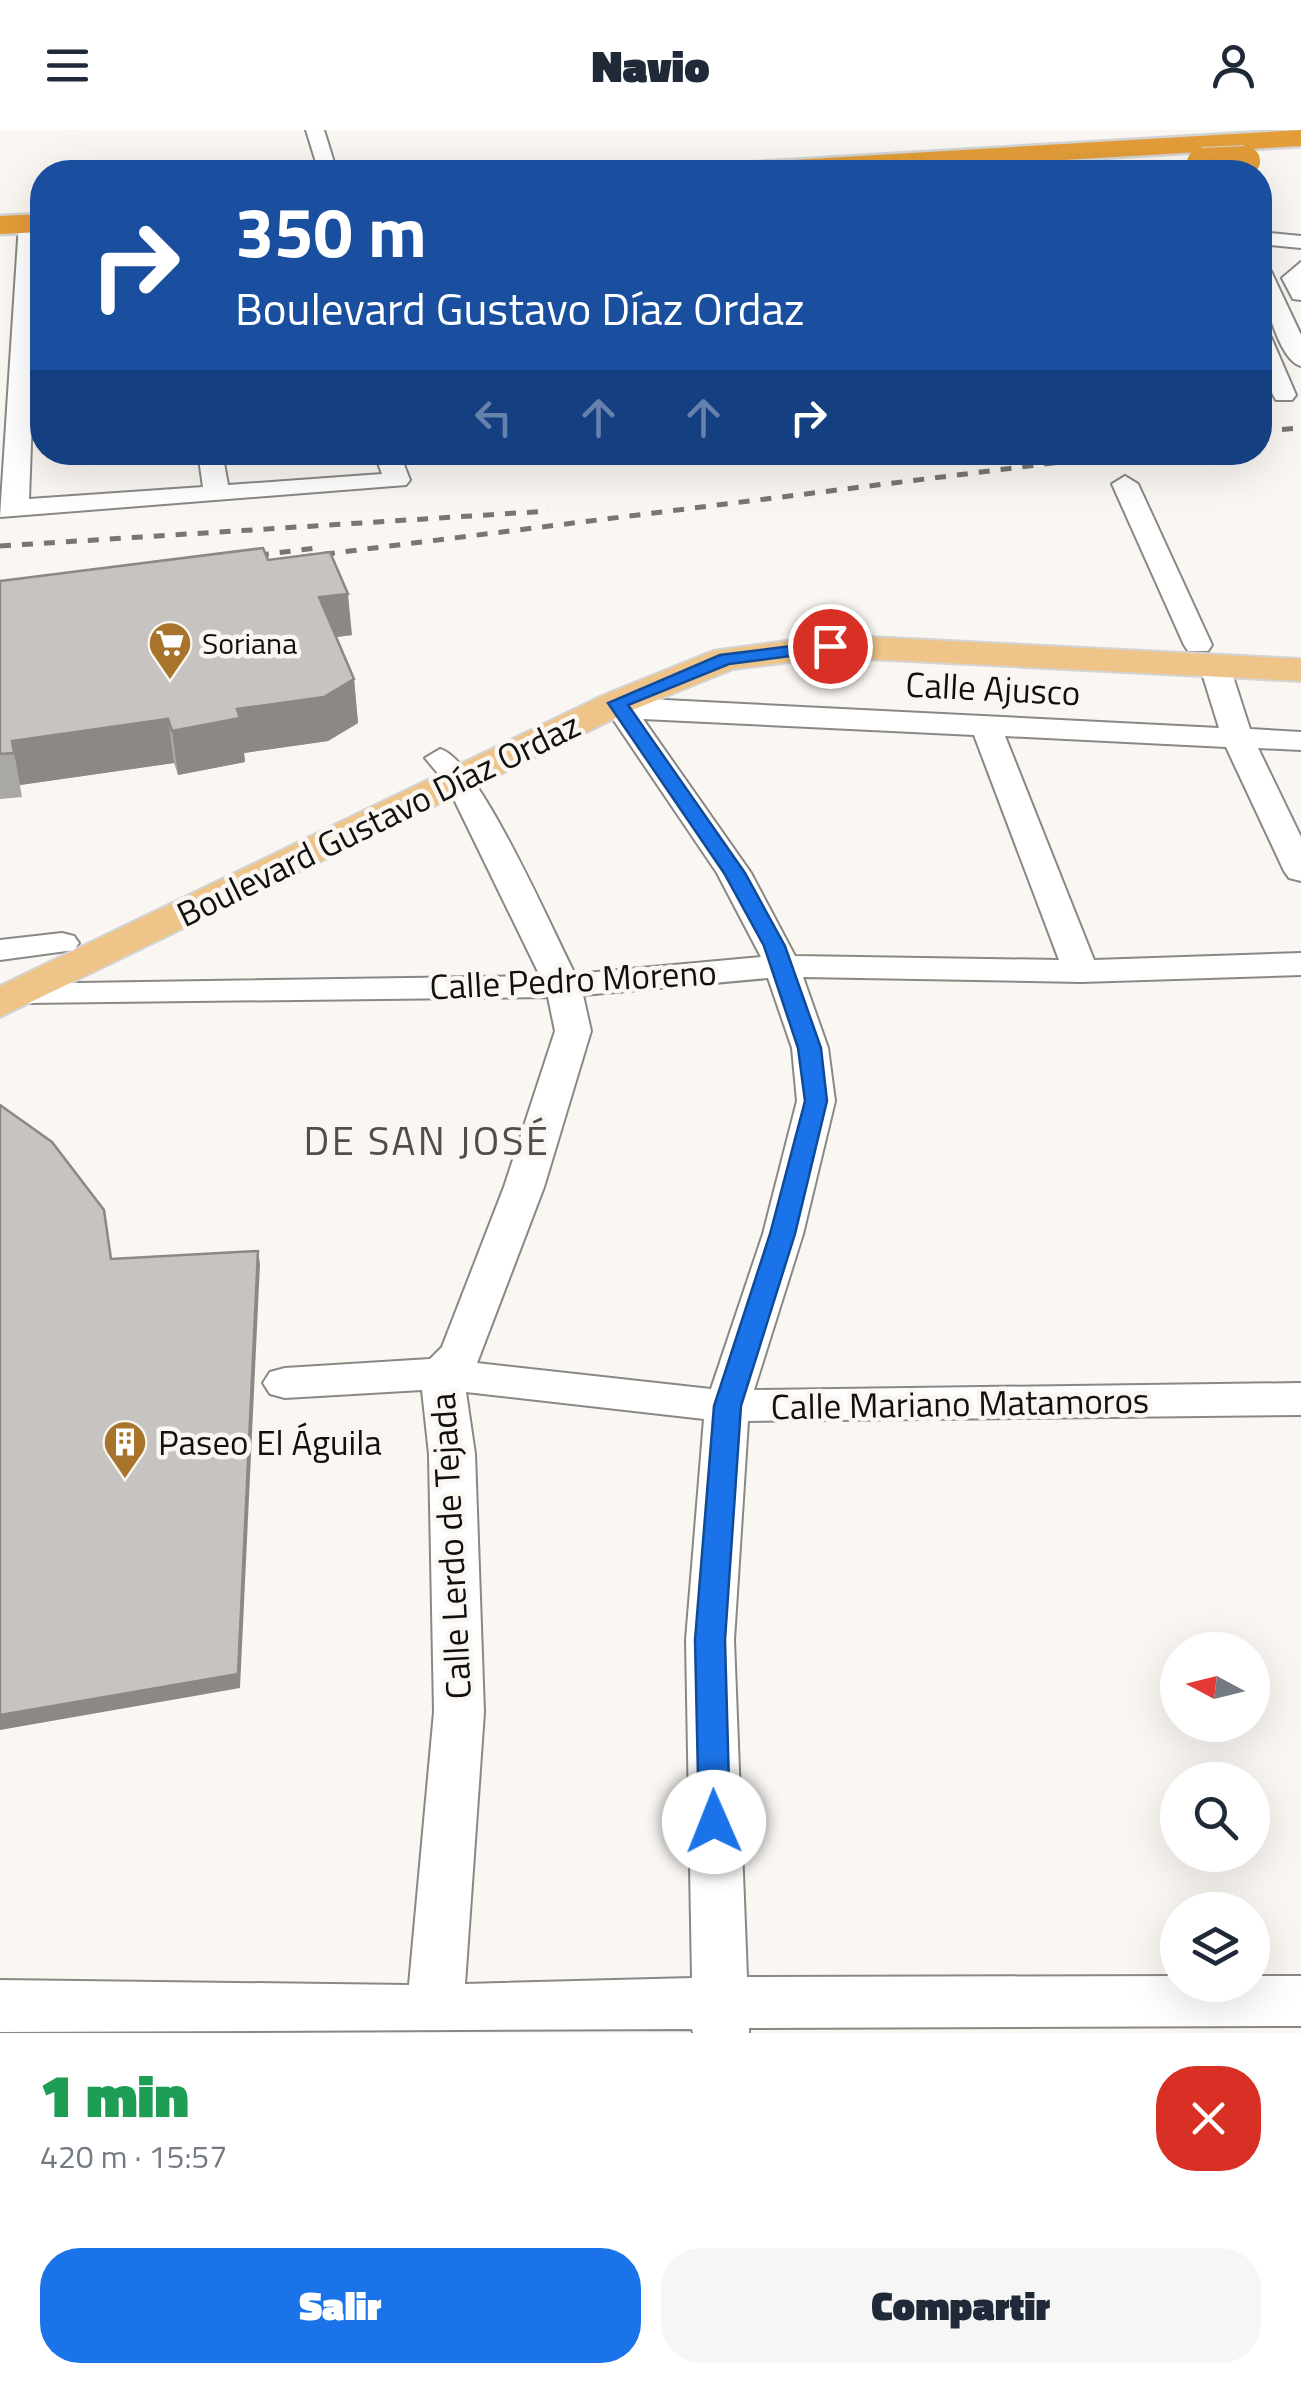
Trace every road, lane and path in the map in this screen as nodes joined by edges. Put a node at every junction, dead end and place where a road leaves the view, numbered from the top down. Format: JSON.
{"nodes":[{"id":1,"x":315,"y":130,"type":"edge"},
{"id":2,"x":1301,"y":141,"type":"edge"},
{"id":3,"x":1301,"y":158,"type":"edge"},
{"id":4,"x":324,"y":160,"type":"edge"},
{"id":5,"x":949,"y":160,"type":"edge"},
{"id":6,"x":1230,"y":160,"type":"edge"},
{"id":7,"x":1272,"y":161,"type":"edge"},
{"id":8,"x":0,"y":214,"type":"edge"},
{"id":9,"x":28,"y":221,"type":"edge"},
{"id":10,"x":1272,"y":239,"type":"edge"},
{"id":11,"x":1301,"y":242,"type":"edge"},
{"id":12,"x":30,"y":252,"type":"edge"},
{"id":13,"x":1272,"y":299,"type":"edge"},
{"id":14,"x":30,"y":314,"type":"edge"},
{"id":15,"x":0,"y":315,"type":"edge"},
{"id":16,"x":30,"y":336,"type":"edge"},
{"id":17,"x":1301,"y":359,"type":"edge"},
{"id":18,"x":1272,"y":366,"type":"edge"},
{"id":19,"x":22,"y":380,"type":"edge"},
{"id":20,"x":1284,"y":395,"type":"dead end"},
{"id":21,"x":212,"y":465,"type":"edge"},
{"id":22,"x":391,"y":465,"type":"edge"},
{"id":23,"x":1124,"y":484,"type":"dead end"},
{"id":24,"x":217,"y":493,"type":"junction"},
{"id":25,"x":8,"y":508,"type":"edge"},
{"id":26,"x":1301,"y":652,"type":"edge"},
{"id":27,"x":1207,"y":656,"type":"junction"},
{"id":28,"x":1301,"y":670,"type":"edge"},
{"id":29,"x":620,"y":706,"type":"junction"},
{"id":30,"x":985,"y":725,"type":"junction"},
{"id":31,"x":1238,"y":739,"type":"junction"},
{"id":32,"x":1301,"y":741,"type":"edge"},
{"id":33,"x":450,"y":768,"type":"junction"},
{"id":34,"x":1301,"y":871,"type":"edge"},
{"id":35,"x":0,"y":950,"type":"edge"},
{"id":36,"x":65,"y":956,"type":"junction"},
{"id":37,"x":1301,"y":964,"type":"edge"},
{"id":38,"x":782,"y":966,"type":"junction"},
{"id":39,"x":1080,"y":971,"type":"junction"},
{"id":40,"x":6,"y":985,"type":"edge"},
{"id":41,"x":563,"y":986,"type":"junction"},
{"id":42,"x":442,"y":1374,"type":"junction"},
{"id":43,"x":285,"y":1382,"type":"dead end"},
{"id":44,"x":1301,"y":1399,"type":"edge"},
{"id":45,"x":727,"y":1406,"type":"junction"},
{"id":46,"x":1301,"y":2001,"type":"edge"},
{"id":47,"x":0,"y":2006,"type":"edge"},
{"id":48,"x":720,"y":2018,"type":"edge"},
{"id":49,"x":432,"y":2022,"type":"edge"}],
"edges":[{"from":1,"to":4,"type":"street"},
{"from":2,"to":5,"type":"highway"},
{"from":2,"to":6,"type":"highway"},
{"from":3,"to":7,"type":"highway"},
{"from":8,"to":9,"type":"highway"},
{"from":9,"to":12,"type":"street"},
{"from":10,"to":11,"type":"street"},
{"from":13,"to":17,"type":"street"},
{"from":14,"to":15,"type":"street"},
{"from":16,"to":19,"type":"street"},
{"from":18,"to":20,"type":"street"},
{"from":19,"to":25,"type":"street"},
{"from":21,"to":24,"type":"street"},
{"from":22,"to":24,"type":"street"},
{"from":23,"to":27,"type":"street"},
{"from":24,"to":25,"type":"street"},
{"from":26,"to":27,"type":"main road","name":"Boulevard Gustavo Díaz Ordaz"},
{"from":27,"to":28,"type":"main road","name":"Boulevard Gustavo Díaz Ordaz"},
{"from":27,"to":29,"type":"main road","name":"Boulevard Gustavo Díaz Ordaz"},
{"from":27,"to":31,"type":"street"},
{"from":27,"to":33,"type":"main road","name":"Boulevard Gustavo Díaz Ordaz"},
{"from":29,"to":30,"type":"street","name":"Calle Ajusco"},
{"from":29,"to":33,"type":"main road","name":"Boulevard Gustavo Díaz Ordaz"},
{"from":29,"to":38,"type":"street"},
{"from":30,"to":31,"type":"street","name":"Calle Ajusco"},
{"from":30,"to":39,"type":"street"},
{"from":31,"to":32,"type":"street","name":"Calle Ajusco"},
{"from":31,"to":34,"type":"street"},
{"from":33,"to":36,"type":"main road","name":"Boulevard Gustavo Díaz Ordaz"},
{"from":33,"to":41,"type":"street","name":"Calle Lerdo de Tejada"},
{"from":35,"to":36,"type":"street"},
{"from":36,"to":40,"type":"main road","name":"Boulevard Gustavo Díaz Ordaz"},
{"from":37,"to":39,"type":"street","name":"Calle Pedro Moreno"},
{"from":38,"to":39,"type":"street","name":"Calle Pedro Moreno"},
{"from":38,"to":41,"type":"street","name":"Calle Pedro Moreno"},
{"from":38,"to":45,"type":"street"},
{"from":40,"to":41,"type":"street","name":"Calle Pedro Moreno"},
{"from":41,"to":42,"type":"street","name":"Calle Lerdo de Tejada"},
{"from":42,"to":43,"type":"street","name":"Calle Mariano Matamoros"},
{"from":42,"to":45,"type":"street","name":"Calle Mariano Matamoros"},
{"from":42,"to":49,"type":"street","name":"Calle Lerdo de Tejada"},
{"from":44,"to":45,"type":"street","name":"Calle Mariano Matamoros"},
{"from":45,"to":48,"type":"street"},
{"from":46,"to":48,"type":"street"},
{"from":47,"to":49,"type":"street"},
{"from":48,"to":49,"type":"street"}]}
